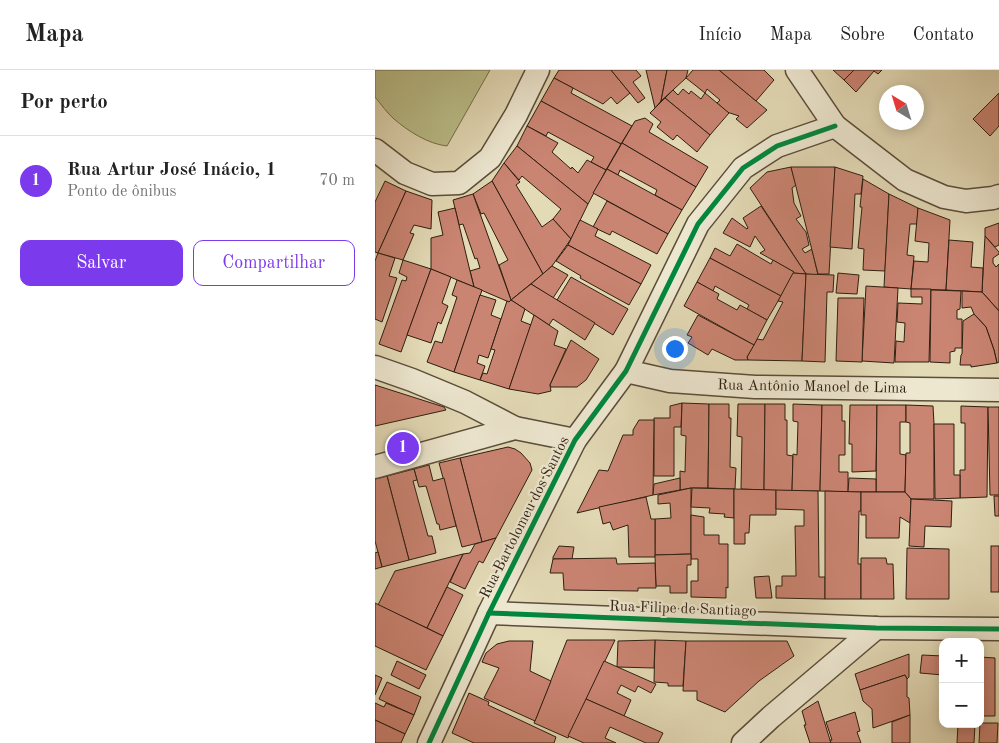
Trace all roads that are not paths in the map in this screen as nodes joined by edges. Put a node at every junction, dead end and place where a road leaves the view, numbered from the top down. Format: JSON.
{"nodes":[{"id":1,"x":538,"y":70,"type":"edge"},
{"id":2,"x":797,"y":70,"type":"edge"},
{"id":3,"x":835,"y":126,"type":"junction"},
{"id":4,"x":375,"y":150,"type":"edge"},
{"id":5,"x":999,"y":196,"type":"edge"},
{"id":6,"x":375,"y":367,"type":"edge"},
{"id":7,"x":626,"y":371,"type":"junction"},
{"id":8,"x":999,"y":390,"type":"edge"},
{"id":9,"x":515,"y":428,"type":"junction"},
{"id":10,"x":575,"y":440,"type":"junction"},
{"id":11,"x":375,"y":467,"type":"edge"},
{"id":12,"x":489,"y":613,"type":"junction"},
{"id":13,"x":875,"y":628,"type":"junction"},
{"id":14,"x":999,"y":629,"type":"edge"},
{"id":15,"x":429,"y":743,"type":"edge"},
{"id":16,"x":743,"y":743,"type":"edge"}],
"edges":[{"from":1,"to":4,"type":"street"},
{"from":2,"to":3,"type":"street"},
{"from":3,"to":5,"type":"street"},
{"from":3,"to":7,"type":"street","name":"Rua Bartolomeu dos Santos"},
{"from":6,"to":9,"type":"street"},
{"from":7,"to":8,"type":"street","name":"Rua Antônio Manoel de Lima"},
{"from":7,"to":10,"type":"street","name":"Rua Bartolomeu dos Santos"},
{"from":9,"to":10,"type":"street"},
{"from":9,"to":11,"type":"street"},
{"from":10,"to":12,"type":"street","name":"Rua Bartolomeu dos Santos"},
{"from":12,"to":13,"type":"street","name":"Rua Filipe de Santiago"},
{"from":12,"to":15,"type":"street","name":"Rua Bartolomeu dos Santos"},
{"from":13,"to":14,"type":"street","name":"Rua Filipe de Santiago"},
{"from":13,"to":16,"type":"street"}]}
